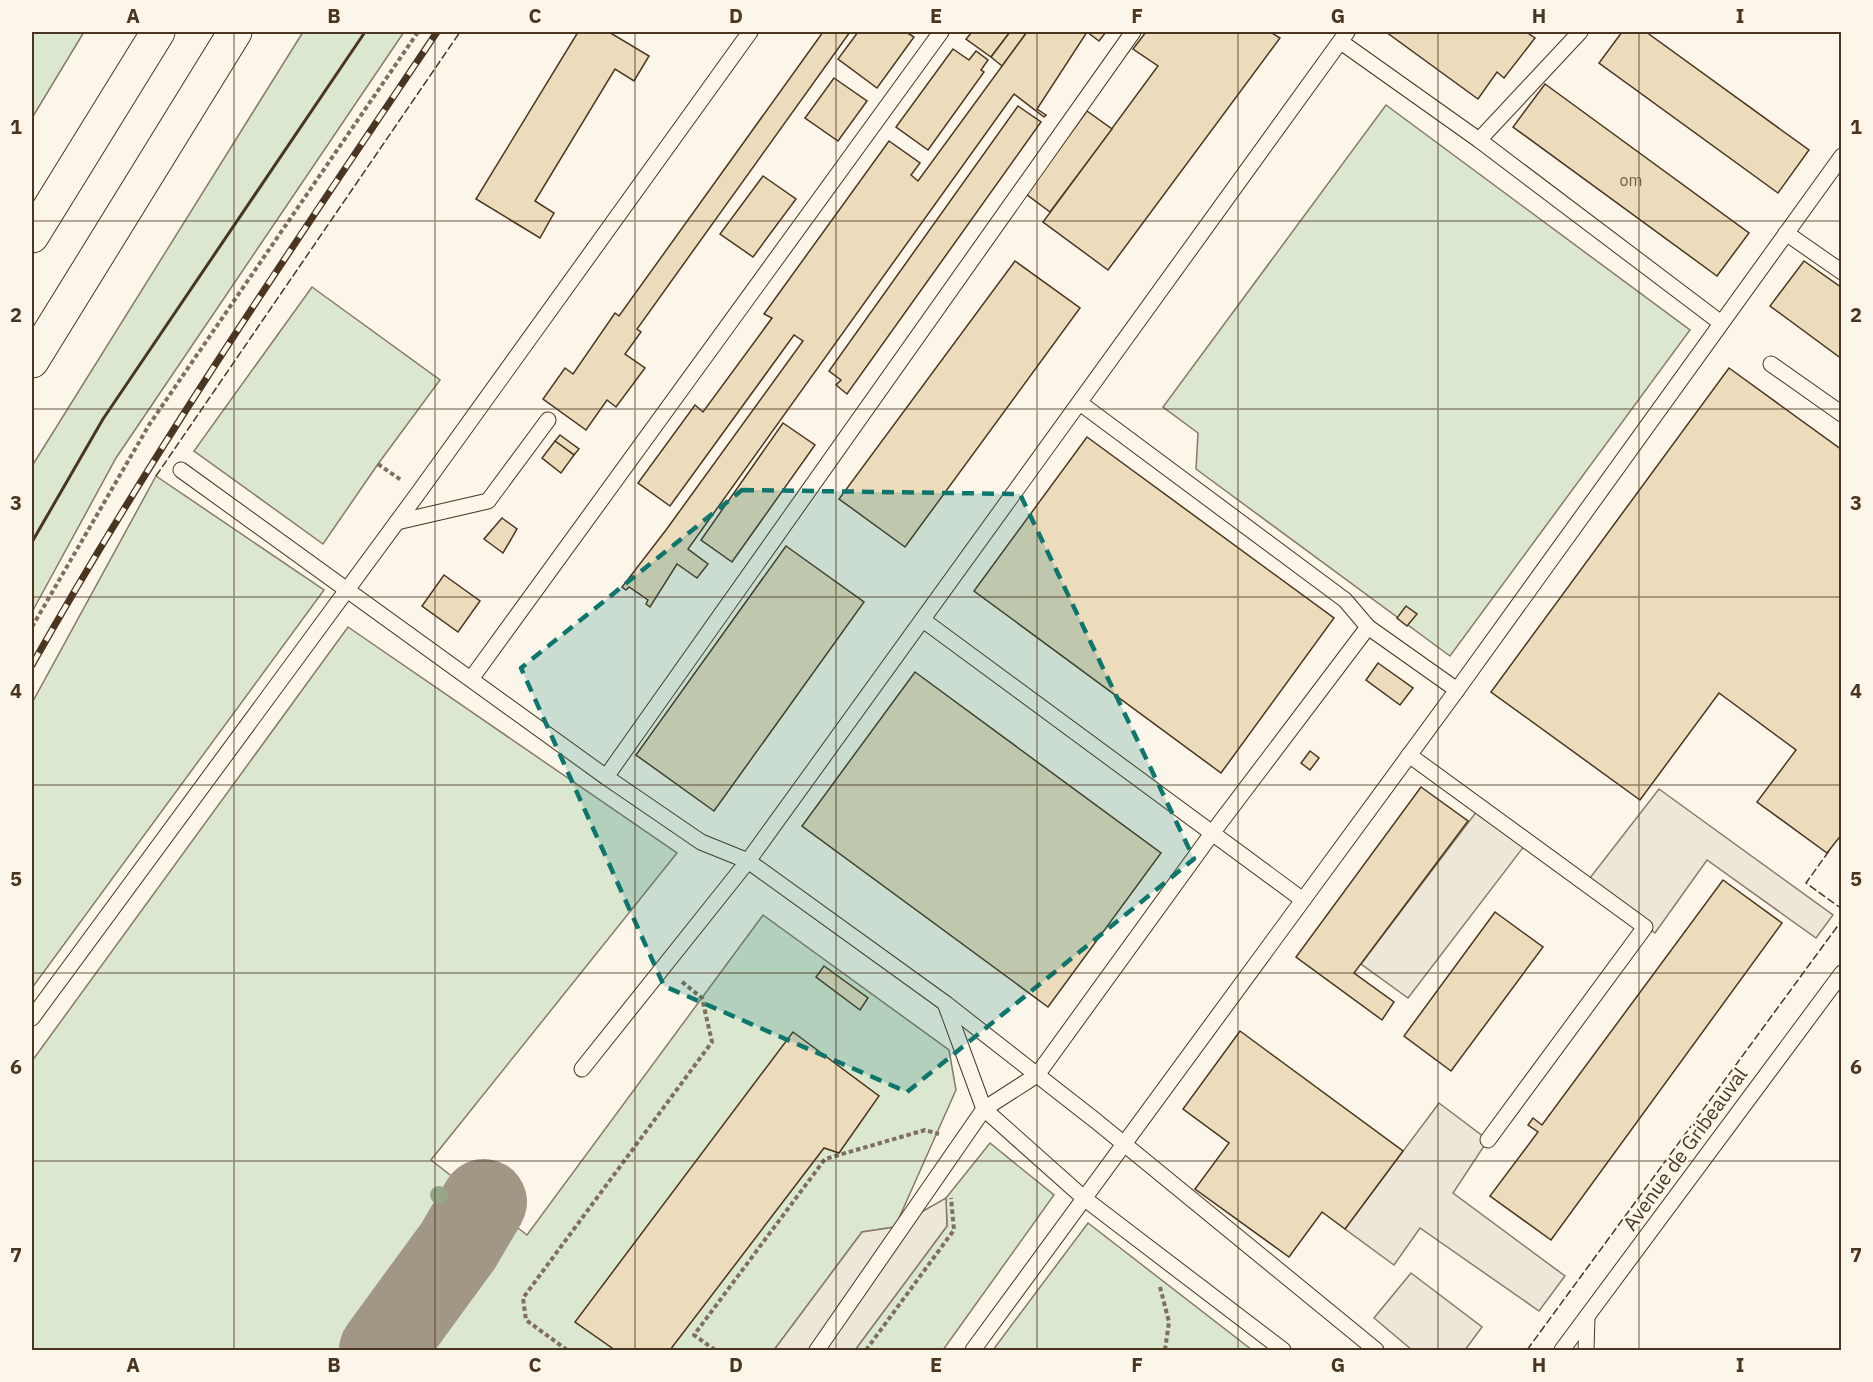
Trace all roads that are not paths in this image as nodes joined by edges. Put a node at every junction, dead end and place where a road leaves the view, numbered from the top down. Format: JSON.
{"nodes":[{"id":1,"x":158,"y":32,"type":"edge"},
{"id":2,"x":235,"y":32,"type":"edge"},
{"id":3,"x":750,"y":32,"type":"edge"},
{"id":4,"x":941,"y":32,"type":"edge"},
{"id":5,"x":1133,"y":32,"type":"edge"},
{"id":6,"x":1580,"y":32,"type":"edge"},
{"id":7,"x":1344,"y":37,"type":"edge"},
{"id":8,"x":1479,"y":140,"type":"junction"},
{"id":9,"x":1842,"y":156,"type":"edge"},
{"id":10,"x":1786,"y":233,"type":"junction"},
{"id":11,"x":32,"y":236,"type":"edge"},
{"id":12,"x":1842,"y":272,"type":"edge"},
{"id":13,"x":1721,"y":323,"type":"junction"},
{"id":14,"x":32,"y":361,"type":"edge"},
{"id":15,"x":1771,"y":364,"type":"dead end"},
{"id":16,"x":1080,"y":403,"type":"junction"},
{"id":17,"x":1842,"y":414,"type":"edge"},
{"id":18,"x":548,"y":420,"type":"dead end"},
{"id":19,"x":182,"y":470,"type":"dead end"},
{"id":20,"x":397,"y":522,"type":"junction"},
{"id":21,"x":347,"y":590,"type":"junction"},
{"id":22,"x":923,"y":620,"type":"junction"},
{"id":23,"x":1368,"y":627,"type":"junction"},
{"id":24,"x":471,"y":679,"type":"junction"},
{"id":25,"x":1457,"y":690,"type":"junction"},
{"id":26,"x":1409,"y":755,"type":"junction"},
{"id":27,"x":606,"y":777,"type":"junction"},
{"id":28,"x":1213,"y":832,"type":"junction"},
{"id":29,"x":748,"y":861,"type":"junction"},
{"id":30,"x":1303,"y":900,"type":"junction"},
{"id":31,"x":1842,"y":973,"type":"edge"},
{"id":32,"x":945,"y":1003,"type":"junction"},
{"id":33,"x":32,"y":1018,"type":"edge"},
{"id":34,"x":582,"y":1069,"type":"dead end"},
{"id":35,"x":1037,"y":1075,"type":"junction"},
{"id":36,"x":984,"y":1109,"type":"junction"},
{"id":37,"x":1488,"y":1140,"type":"dead end"},
{"id":38,"x":1122,"y":1144,"type":"junction"},
{"id":39,"x":1085,"y":1199,"type":"junction"},
{"id":40,"x":1587,"y":1317,"type":"junction"},
{"id":41,"x":817,"y":1350,"type":"edge"},
{"id":42,"x":973,"y":1350,"type":"edge"},
{"id":43,"x":1283,"y":1350,"type":"edge"},
{"id":44,"x":1376,"y":1350,"type":"edge"},
{"id":45,"x":1562,"y":1350,"type":"edge"},
{"id":46,"x":1586,"y":1350,"type":"edge"}],
"edges":[{"from":1,"to":11,"type":"highway"},
{"from":2,"to":14,"type":"highway"},
{"from":3,"to":20,"type":"lane"},
{"from":4,"to":24,"type":"lane"},
{"from":5,"to":27,"type":"lane"},
{"from":6,"to":8,"type":"lane"},
{"from":7,"to":8,"type":"lane"},
{"from":7,"to":16,"type":"lane"},
{"from":8,"to":13,"type":"lane"},
{"from":9,"to":10,"type":"lane"},
{"from":10,"to":12,"type":"lane"},
{"from":10,"to":13,"type":"lane"},
{"from":13,"to":25,"type":"lane"},
{"from":15,"to":17,"type":"lane"},
{"from":16,"to":22,"type":"lane"},
{"from":16,"to":23,"type":"lane"},
{"from":18,"to":20,"type":"lane"},
{"from":19,"to":21,"type":"lane"},
{"from":20,"to":21,"type":"lane"},
{"from":21,"to":24,"type":"lane"},
{"from":21,"to":33,"type":"lane"},
{"from":22,"to":28,"type":"lane"},
{"from":22,"to":29,"type":"lane"},
{"from":23,"to":25,"type":"lane"},
{"from":23,"to":28,"type":"lane"},
{"from":24,"to":27,"type":"lane"},
{"from":25,"to":26,"type":"lane"},
{"from":26,"to":30,"type":"lane"},
{"from":26,"to":37,"type":"lane"},
{"from":27,"to":29,"type":"lane"},
{"from":28,"to":30,"type":"lane"},
{"from":28,"to":35,"type":"lane"},
{"from":29,"to":32,"type":"lane"},
{"from":29,"to":34,"type":"lane"},
{"from":30,"to":38,"type":"lane"},
{"from":31,"to":40,"type":"lane","name":"Avenue de Gribeauval"},
{"from":32,"to":35,"type":"lane"},
{"from":32,"to":36,"type":"lane"},
{"from":35,"to":36,"type":"lane"},
{"from":35,"to":38,"type":"lane"},
{"from":36,"to":39,"type":"lane"},
{"from":36,"to":41,"type":"lane"},
{"from":38,"to":39,"type":"lane"},
{"from":38,"to":44,"type":"lane"},
{"from":39,"to":42,"type":"lane"},
{"from":39,"to":43,"type":"lane"},
{"from":40,"to":45,"type":"lane","name":"Avenue de Gribeauval"},
{"from":40,"to":46,"type":"lane"}]}
